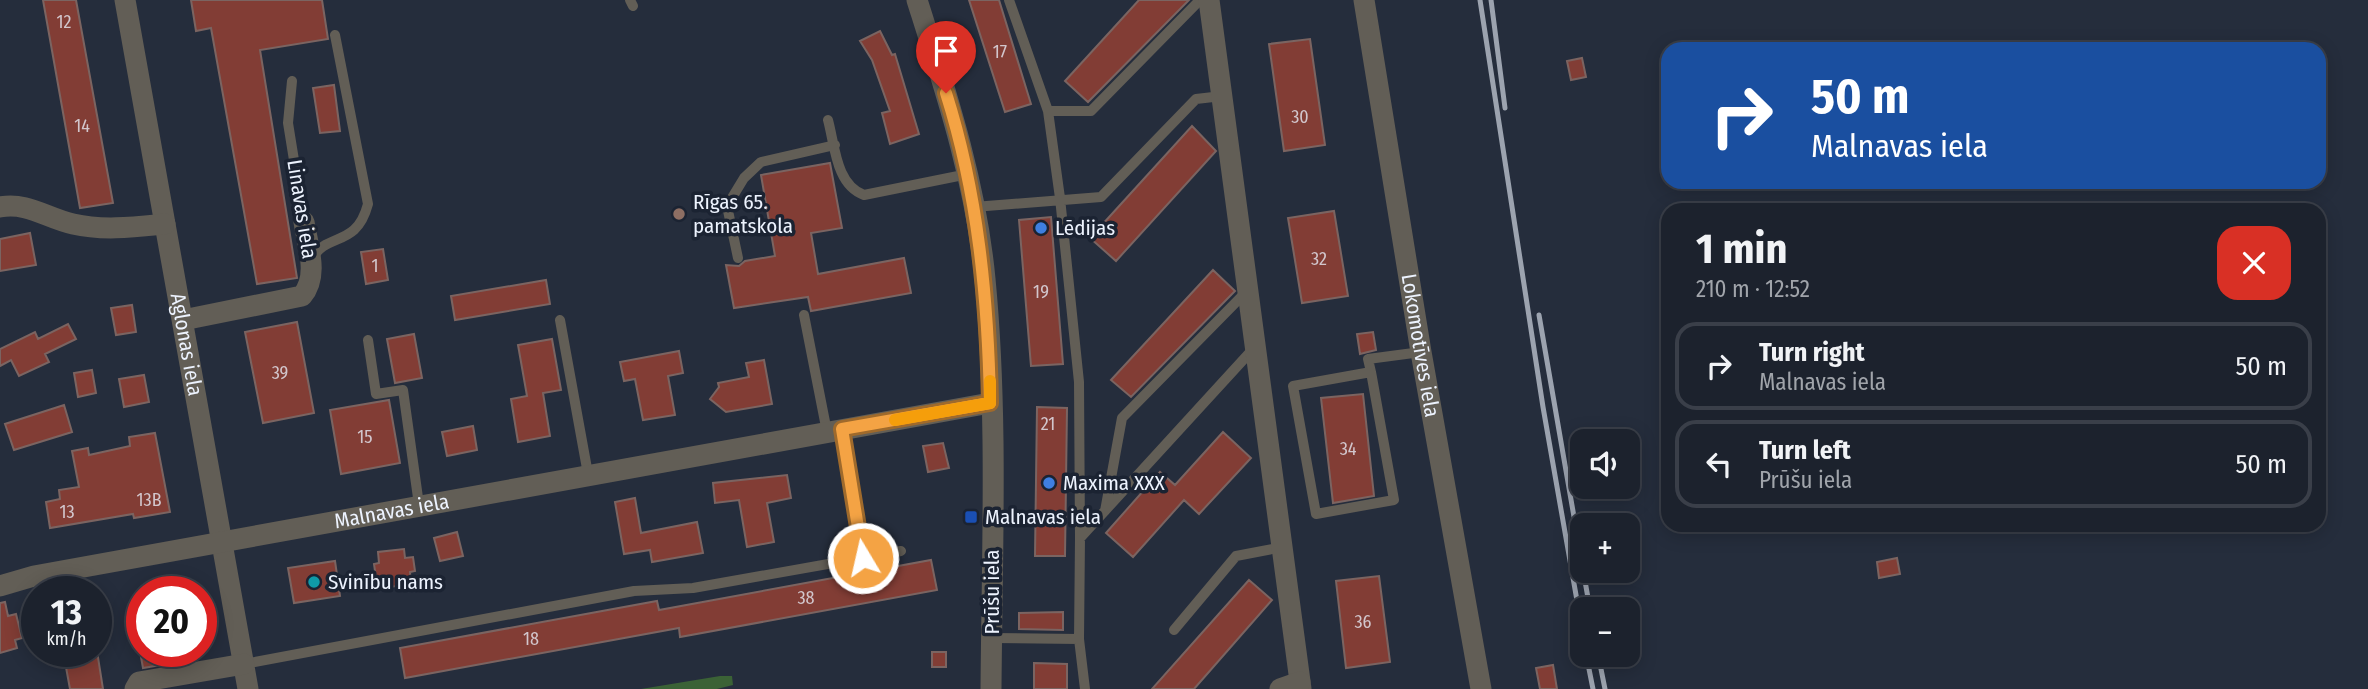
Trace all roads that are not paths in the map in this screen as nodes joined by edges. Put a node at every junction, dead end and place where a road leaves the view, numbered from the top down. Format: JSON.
{"nodes":[{"id":1,"x":125,"y":0,"type":"edge"},
{"id":2,"x":918,"y":0,"type":"edge"},
{"id":3,"x":1009,"y":0,"type":"edge"},
{"id":4,"x":1200,"y":0,"type":"edge"},
{"id":5,"x":1209,"y":0,"type":"edge"},
{"id":6,"x":1364,"y":0,"type":"edge"},
{"id":7,"x":335,"y":35,"type":"dead end"},
{"id":8,"x":292,"y":81,"type":"dead end"},
{"id":9,"x":1222,"y":96,"type":"junction"},
{"id":10,"x":1048,"y":111,"type":"junction"},
{"id":11,"x":828,"y":120,"type":"dead end"},
{"id":12,"x":835,"y":145,"type":"junction"},
{"id":13,"x":968,"y":174,"type":"junction"},
{"id":14,"x":1060,"y":198,"type":"junction"},
{"id":15,"x":0,"y":207,"type":"edge"},
{"id":16,"x":974,"y":207,"type":"junction"},
{"id":17,"x":304,"y":222,"type":"joint"},
{"id":18,"x":165,"y":224,"type":"junction"},
{"id":19,"x":737,"y":258,"type":"dead end"},
{"id":20,"x":310,"y":263,"type":"junction"},
{"id":21,"x":1249,"y":290,"type":"junction"},
{"id":22,"x":804,"y":316,"type":"dead end"},
{"id":23,"x":183,"y":320,"type":"junction"},
{"id":24,"x":559,"y":320,"type":"dead end"},
{"id":25,"x":368,"y":340,"type":"dead end"},
{"id":26,"x":1256,"y":346,"type":"junction"},
{"id":27,"x":1421,"y":352,"type":"junction"},
{"id":28,"x":1371,"y":372,"type":"junction"},
{"id":29,"x":990,"y":403,"type":"junction"},
{"id":30,"x":835,"y":431,"type":"junction"},
{"id":31,"x":588,"y":474,"type":"junction"},
{"id":32,"x":419,"y":505,"type":"junction"},
{"id":33,"x":1105,"y":511,"type":"junction"},
{"id":34,"x":1080,"y":538,"type":"junction"},
{"id":35,"x":222,"y":541,"type":"junction"},
{"id":36,"x":1283,"y":547,"type":"junction"},
{"id":37,"x":901,"y":551,"type":"dead end"},
{"id":38,"x":863,"y":558,"type":"junction"},
{"id":39,"x":0,"y":586,"type":"edge"},
{"id":40,"x":1174,"y":630,"type":"dead end"},
{"id":41,"x":992,"y":638,"type":"junction"},
{"id":42,"x":1079,"y":639,"type":"junction"},
{"id":43,"x":244,"y":664,"type":"junction"},
{"id":44,"x":1301,"y":686,"type":"edge"},
{"id":45,"x":135,"y":689,"type":"edge"},
{"id":46,"x":248,"y":689,"type":"edge"},
{"id":47,"x":991,"y":689,"type":"edge"},
{"id":48,"x":1085,"y":689,"type":"edge"},
{"id":49,"x":1280,"y":689,"type":"edge"},
{"id":50,"x":1480,"y":689,"type":"edge"}],
"edges":[{"from":1,"to":18,"type":"street","name":"Aglonas iela"},
{"from":2,"to":13,"type":"street","name":"Prūšu iela"},
{"from":3,"to":10,"type":"lane"},
{"from":4,"to":10,"type":"lane"},
{"from":5,"to":9,"type":"street"},
{"from":6,"to":27,"type":"street","name":"Lokomotīves iela"},
{"from":7,"to":20,"type":"lane"},
{"from":8,"to":17,"type":"lane","name":"Linavas iela"},
{"from":9,"to":14,"type":"lane"},
{"from":9,"to":21,"type":"street"},
{"from":10,"to":14,"type":"lane"},
{"from":11,"to":12,"type":"lane"},
{"from":12,"to":13,"type":"lane"},
{"from":12,"to":19,"type":"lane"},
{"from":13,"to":16,"type":"street","name":"Prūšu iela"},
{"from":14,"to":16,"type":"lane"},
{"from":14,"to":34,"type":"lane"},
{"from":15,"to":18,"type":"street"},
{"from":16,"to":29,"type":"street","name":"Prūšu iela"},
{"from":17,"to":20,"type":"street","name":"Linavas iela"},
{"from":18,"to":23,"type":"street","name":"Aglonas iela"},
{"from":20,"to":23,"type":"street","name":"Linavas iela"},
{"from":21,"to":26,"type":"street"},
{"from":21,"to":33,"type":"lane"},
{"from":22,"to":30,"type":"lane"},
{"from":23,"to":35,"type":"street","name":"Aglonas iela"},
{"from":24,"to":31,"type":"lane"},
{"from":25,"to":32,"type":"lane"},
{"from":26,"to":33,"type":"lane"},
{"from":26,"to":36,"type":"street"},
{"from":27,"to":28,"type":"lane"},
{"from":27,"to":50,"type":"street","name":"Lokomotīves iela"},
{"from":28,"to":28,"type":"lane"},
{"from":29,"to":30,"type":"street","name":"Malnavas iela"},
{"from":29,"to":41,"type":"street","name":"Prūšu iela"},
{"from":30,"to":31,"type":"street","name":"Malnavas iela"},
{"from":30,"to":38,"type":"lane"},
{"from":31,"to":32,"type":"street","name":"Malnavas iela"},
{"from":32,"to":35,"type":"street","name":"Malnavas iela"},
{"from":33,"to":34,"type":"lane"},
{"from":34,"to":42,"type":"lane"},
{"from":35,"to":39,"type":"street","name":"Malnavas iela"},
{"from":35,"to":43,"type":"street","name":"Aglonas iela"},
{"from":36,"to":40,"type":"lane"},
{"from":36,"to":44,"type":"street"},
{"from":37,"to":38,"type":"lane"},
{"from":38,"to":43,"type":"lane"},
{"from":41,"to":42,"type":"lane"},
{"from":41,"to":47,"type":"street","name":"Prūšu iela"},
{"from":42,"to":48,"type":"lane"},
{"from":43,"to":45,"type":"street"},
{"from":43,"to":46,"type":"street","name":"Aglonas iela"},
{"from":44,"to":49,"type":"street"}]}
